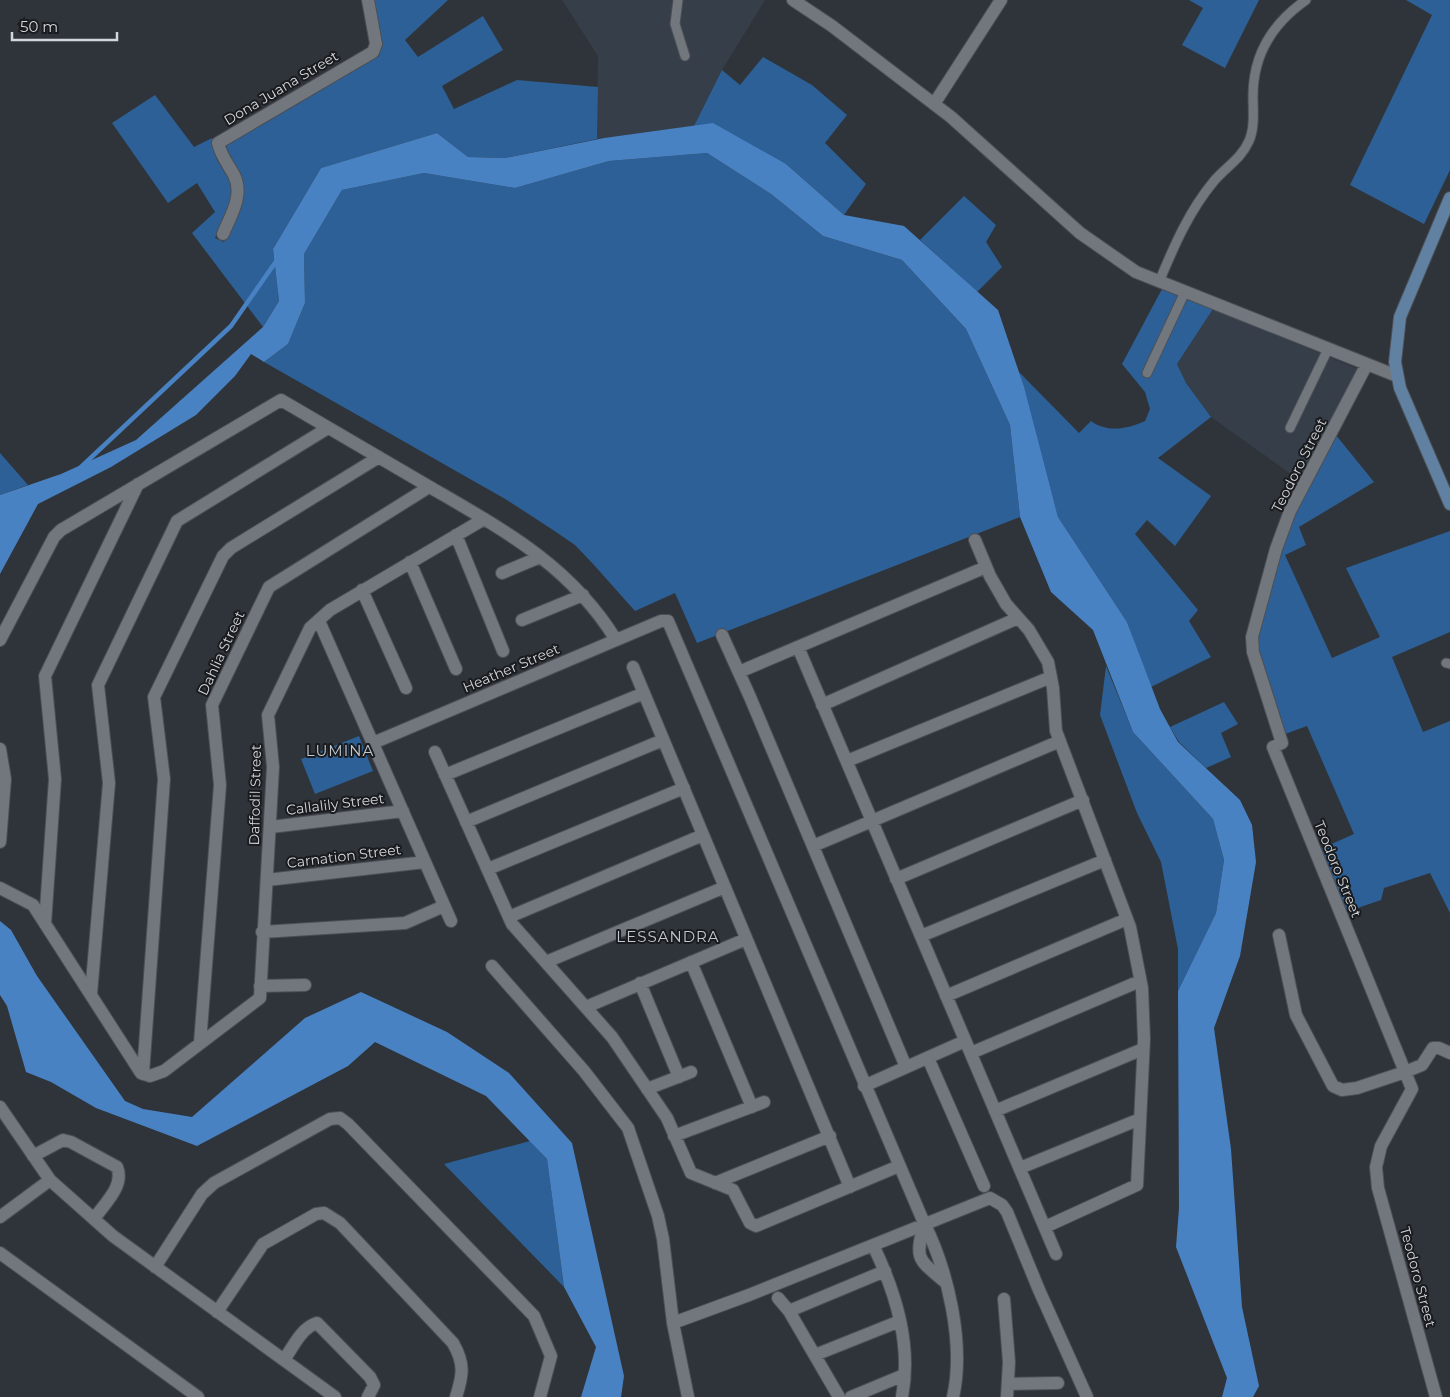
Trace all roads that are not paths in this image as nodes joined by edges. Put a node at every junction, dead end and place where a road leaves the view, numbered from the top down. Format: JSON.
{"nodes":[{"id":1,"x":678,"y":0,"type":"edge"},
{"id":2,"x":793,"y":0,"type":"edge"},
{"id":3,"x":1001,"y":0,"type":"edge"},
{"id":4,"x":1306,"y":0,"type":"edge"},
{"id":5,"x":365,"y":2,"type":"edge"},
{"id":6,"x":685,"y":56,"type":"dead end"},
{"id":7,"x":934,"y":104,"type":"junction"},
{"id":8,"x":1450,"y":198,"type":"edge"},
{"id":9,"x":223,"y":234,"type":"dead end"},
{"id":10,"x":1160,"y":282,"type":"junction"},
{"id":11,"x":1185,"y":292,"type":"junction"},
{"id":12,"x":1328,"y":349,"type":"junction"},
{"id":13,"x":1367,"y":364,"type":"junction"},
{"id":14,"x":1148,"y":373,"type":"dead end"},
{"id":15,"x":1397,"y":376,"type":"junction"},
{"id":16,"x":328,"y":428,"type":"junction"},
{"id":17,"x":1290,"y":428,"type":"dead end"},
{"id":18,"x":379,"y":458,"type":"junction"},
{"id":19,"x":138,"y":484,"type":"junction"},
{"id":20,"x":429,"y":487,"type":"junction"},
{"id":21,"x":1450,"y":504,"type":"edge"},
{"id":22,"x":484,"y":519,"type":"junction"},
{"id":23,"x":456,"y":535,"type":"junction"},
{"id":24,"x":975,"y":540,"type":"dead end"},
{"id":25,"x":540,"y":557,"type":"junction"},
{"id":26,"x":410,"y":562,"type":"junction"},
{"id":27,"x":986,"y":567,"type":"junction"},
{"id":28,"x":502,"y":573,"type":"dead end"},
{"id":29,"x":362,"y":590,"type":"junction"},
{"id":30,"x":583,"y":595,"type":"junction"},
{"id":31,"x":1018,"y":618,"type":"junction"},
{"id":32,"x":522,"y":620,"type":"dead end"},
{"id":33,"x":319,"y":621,"type":"junction"},
{"id":34,"x":722,"y":636,"type":"dead end"},
{"id":35,"x":0,"y":640,"type":"edge"},
{"id":36,"x":616,"y":640,"type":"junction"},
{"id":37,"x":798,"y":647,"type":"junction"},
{"id":38,"x":503,"y":652,"type":"dead end"},
{"id":39,"x":633,"y":667,"type":"dead end"},
{"id":40,"x":456,"y":669,"type":"dead end"},
{"id":41,"x":739,"y":672,"type":"junction"},
{"id":42,"x":1051,"y":677,"type":"junction"},
{"id":43,"x":406,"y":688,"type":"dead end"},
{"id":44,"x":644,"y":694,"type":"junction"},
{"id":45,"x":822,"y":705,"type":"junction"},
{"id":46,"x":663,"y":740,"type":"junction"},
{"id":47,"x":1060,"y":741,"type":"junction"},
{"id":48,"x":373,"y":743,"type":"junction"},
{"id":49,"x":0,"y":749,"type":"edge"},
{"id":50,"x":435,"y":752,"type":"dead end"},
{"id":51,"x":846,"y":761,"type":"junction"},
{"id":52,"x":445,"y":775,"type":"junction"},
{"id":53,"x":684,"y":788,"type":"junction"},
{"id":54,"x":1083,"y":800,"type":"junction"},
{"id":55,"x":403,"y":811,"type":"junction"},
{"id":56,"x":872,"y":821,"type":"junction"},
{"id":57,"x":466,"y":822,"type":"junction"},
{"id":58,"x":271,"y":827,"type":"junction"},
{"id":59,"x":703,"y":835,"type":"junction"},
{"id":60,"x":0,"y":842,"type":"edge"},
{"id":61,"x":813,"y":846,"type":"junction"},
{"id":62,"x":1105,"y":860,"type":"junction"},
{"id":63,"x":425,"y":862,"type":"junction"},
{"id":64,"x":488,"y":870,"type":"junction"},
{"id":65,"x":896,"y":879,"type":"junction"},
{"id":66,"x":267,"y":880,"type":"junction"},
{"id":67,"x":0,"y":888,"type":"edge"},
{"id":68,"x":725,"y":888,"type":"junction"},
{"id":69,"x":444,"y":906,"type":"junction"},
{"id":70,"x":509,"y":917,"type":"junction"},
{"id":71,"x":1127,"y":919,"type":"junction"},
{"id":72,"x":451,"y":921,"type":"dead end"},
{"id":73,"x":45,"y":924,"type":"junction"},
{"id":74,"x":262,"y":932,"type":"junction"},
{"id":75,"x":1279,"y":935,"type":"dead end"},
{"id":76,"x":921,"y":936,"type":"junction"},
{"id":77,"x":746,"y":938,"type":"junction"},
{"id":78,"x":546,"y":962,"type":"junction"},
{"id":79,"x":691,"y":962,"type":"junction"},
{"id":80,"x":492,"y":966,"type":"dead end"},
{"id":81,"x":1140,"y":981,"type":"junction"},
{"id":82,"x":640,"y":984,"type":"junction"},
{"id":83,"x":304,"y":985,"type":"dead end"},
{"id":84,"x":260,"y":992,"type":"junction"},
{"id":85,"x":91,"y":994,"type":"junction"},
{"id":86,"x":946,"y":996,"type":"junction"},
{"id":87,"x":586,"y":1007,"type":"junction"},
{"id":88,"x":200,"y":1043,"type":"junction"},
{"id":89,"x":968,"y":1047,"type":"junction"},
{"id":90,"x":1143,"y":1049,"type":"junction"},
{"id":91,"x":1450,"y":1052,"type":"edge"},
{"id":92,"x":928,"y":1058,"type":"junction"},
{"id":93,"x":906,"y":1067,"type":"junction"},
{"id":94,"x":691,"y":1072,"type":"dead end"},
{"id":95,"x":1405,"y":1072,"type":"junction"},
{"id":96,"x":143,"y":1074,"type":"junction"},
{"id":97,"x":679,"y":1077,"type":"junction"},
{"id":98,"x":864,"y":1086,"type":"junction"},
{"id":99,"x":647,"y":1089,"type":"junction"},
{"id":100,"x":764,"y":1102,"type":"dead end"},
{"id":101,"x":752,"y":1107,"type":"junction"},
{"id":102,"x":0,"y":1108,"type":"edge"},
{"id":103,"x":995,"y":1110,"type":"junction"},
{"id":104,"x":1140,"y":1119,"type":"junction"},
{"id":105,"x":674,"y":1136,"type":"junction"},
{"id":106,"x":830,"y":1136,"type":"junction"},
{"id":107,"x":33,"y":1156,"type":"junction"},
{"id":108,"x":899,"y":1166,"type":"junction"},
{"id":109,"x":1020,"y":1168,"type":"junction"},
{"id":110,"x":50,"y":1180,"type":"junction"},
{"id":111,"x":715,"y":1183,"type":"junction"},
{"id":112,"x":984,"y":1186,"type":"dead end"},
{"id":113,"x":850,"y":1187,"type":"junction"},
{"id":114,"x":0,"y":1217,"type":"edge"},
{"id":115,"x":94,"y":1219,"type":"junction"},
{"id":116,"x":924,"y":1223,"type":"junction"},
{"id":117,"x":1045,"y":1227,"type":"junction"},
{"id":118,"x":874,"y":1247,"type":"dead end"},
{"id":119,"x":0,"y":1253,"type":"edge"},
{"id":120,"x":1056,"y":1254,"type":"dead end"},
{"id":121,"x":155,"y":1267,"type":"junction"},
{"id":122,"x":885,"y":1271,"type":"junction"},
{"id":123,"x":945,"y":1282,"type":"junction"},
{"id":124,"x":778,"y":1298,"type":"dead end"},
{"id":125,"x":1004,"y":1299,"type":"dead end"},
{"id":126,"x":789,"y":1311,"type":"junction"},
{"id":127,"x":217,"y":1312,"type":"junction"},
{"id":128,"x":900,"y":1321,"type":"junction"},
{"id":129,"x":673,"y":1323,"type":"junction"},
{"id":130,"x":815,"y":1355,"type":"junction"},
{"id":131,"x":284,"y":1360,"type":"junction"},
{"id":132,"x":904,"y":1375,"type":"junction"},
{"id":133,"x":1058,"y":1383,"type":"dead end"},
{"id":134,"x":1008,"y":1391,"type":"edge"},
{"id":135,"x":327,"y":1395,"type":"edge"},
{"id":136,"x":198,"y":1397,"type":"edge"},
{"id":137,"x":368,"y":1397,"type":"edge"},
{"id":138,"x":456,"y":1397,"type":"edge"},
{"id":139,"x":540,"y":1397,"type":"edge"},
{"id":140,"x":688,"y":1397,"type":"edge"},
{"id":141,"x":839,"y":1397,"type":"edge"},
{"id":142,"x":851,"y":1397,"type":"edge"},
{"id":143,"x":902,"y":1397,"type":"edge"},
{"id":144,"x":953,"y":1397,"type":"edge"},
{"id":145,"x":1087,"y":1397,"type":"edge"},
{"id":146,"x":1436,"y":1397,"type":"edge"}],
"edges":[{"from":1,"to":6,"type":"lane"},
{"from":2,"to":7,"type":"street"},
{"from":3,"to":7,"type":"street"},
{"from":4,"to":10,"type":"lane"},
{"from":5,"to":9,"type":"street","name":"Dona Juana Street"},
{"from":7,"to":10,"type":"street"},
{"from":8,"to":15,"type":"main road"},
{"from":10,"to":11,"type":"street"},
{"from":11,"to":12,"type":"street"},
{"from":11,"to":14,"type":"lane"},
{"from":12,"to":13,"type":"street"},
{"from":12,"to":17,"type":"lane"},
{"from":13,"to":15,"type":"street"},
{"from":13,"to":95,"type":"street","name":"Teodoro Street"},
{"from":15,"to":21,"type":"main road"},
{"from":16,"to":18,"type":"street"},
{"from":16,"to":19,"type":"street"},
{"from":16,"to":85,"type":"street"},
{"from":18,"to":20,"type":"street"},
{"from":18,"to":96,"type":"street"},
{"from":19,"to":35,"type":"street"},
{"from":19,"to":73,"type":"street"},
{"from":20,"to":22,"type":"street"},
{"from":20,"to":88,"type":"street","name":"Dahlia Street"},
{"from":22,"to":23,"type":"street","name":"Daffodil Street"},
{"from":22,"to":25,"type":"street"},
{"from":23,"to":26,"type":"street","name":"Daffodil Street"},
{"from":23,"to":38,"type":"street"},
{"from":24,"to":27,"type":"street"},
{"from":25,"to":28,"type":"street"},
{"from":25,"to":30,"type":"street"},
{"from":26,"to":29,"type":"street","name":"Daffodil Street"},
{"from":26,"to":40,"type":"street"},
{"from":27,"to":31,"type":"street"},
{"from":27,"to":37,"type":"street"},
{"from":29,"to":33,"type":"street","name":"Daffodil Street"},
{"from":29,"to":43,"type":"street"},
{"from":30,"to":32,"type":"street"},
{"from":30,"to":36,"type":"street"},
{"from":31,"to":42,"type":"street"},
{"from":31,"to":45,"type":"street"},
{"from":33,"to":48,"type":"street"},
{"from":33,"to":58,"type":"street","name":"Daffodil Street"},
{"from":34,"to":41,"type":"street"},
{"from":36,"to":48,"type":"street","name":"Heather Street"},
{"from":36,"to":98,"type":"street","name":"Heather Street"},
{"from":37,"to":41,"type":"street"},
{"from":37,"to":45,"type":"street"},
{"from":39,"to":44,"type":"street"},
{"from":41,"to":61,"type":"street"},
{"from":42,"to":47,"type":"street"},
{"from":42,"to":51,"type":"street"},
{"from":44,"to":46,"type":"street"},
{"from":44,"to":52,"type":"street"},
{"from":45,"to":51,"type":"street"},
{"from":46,"to":53,"type":"street"},
{"from":46,"to":57,"type":"street"},
{"from":47,"to":54,"type":"street"},
{"from":47,"to":56,"type":"street"},
{"from":48,"to":55,"type":"street"},
{"from":49,"to":60,"type":"street"},
{"from":50,"to":52,"type":"street"},
{"from":51,"to":56,"type":"street"},
{"from":52,"to":57,"type":"street"},
{"from":53,"to":59,"type":"street"},
{"from":53,"to":64,"type":"street"},
{"from":54,"to":62,"type":"street"},
{"from":54,"to":65,"type":"street"},
{"from":55,"to":58,"type":"street","name":"Callalily Street"},
{"from":55,"to":63,"type":"street"},
{"from":56,"to":61,"type":"street"},
{"from":56,"to":65,"type":"street"},
{"from":57,"to":64,"type":"street"},
{"from":58,"to":66,"type":"street","name":"Daffodil Street"},
{"from":59,"to":68,"type":"street"},
{"from":59,"to":70,"type":"street"},
{"from":61,"to":93,"type":"street"},
{"from":62,"to":71,"type":"street"},
{"from":62,"to":76,"type":"street"},
{"from":63,"to":66,"type":"street","name":"Carnation Street"},
{"from":63,"to":69,"type":"street"},
{"from":64,"to":70,"type":"street"},
{"from":65,"to":76,"type":"street"},
{"from":66,"to":74,"type":"street","name":"Daffodil Street"},
{"from":67,"to":73,"type":"street"},
{"from":68,"to":77,"type":"street"},
{"from":68,"to":78,"type":"street"},
{"from":69,"to":72,"type":"street"},
{"from":69,"to":74,"type":"street"},
{"from":70,"to":78,"type":"street"},
{"from":71,"to":81,"type":"street"},
{"from":71,"to":86,"type":"street"},
{"from":73,"to":85,"type":"street"},
{"from":74,"to":84,"type":"street","name":"Daffodil Street"},
{"from":75,"to":95,"type":"street"},
{"from":76,"to":86,"type":"street"},
{"from":77,"to":79,"type":"street"},
{"from":77,"to":106,"type":"street"},
{"from":78,"to":87,"type":"street"},
{"from":79,"to":82,"type":"street"},
{"from":79,"to":101,"type":"street"},
{"from":80,"to":129,"type":"street"},
{"from":81,"to":89,"type":"street"},
{"from":81,"to":90,"type":"street"},
{"from":82,"to":87,"type":"street"},
{"from":82,"to":97,"type":"street"},
{"from":83,"to":84,"type":"street"},
{"from":84,"to":88,"type":"street"},
{"from":85,"to":96,"type":"street"},
{"from":86,"to":89,"type":"street"},
{"from":87,"to":99,"type":"street"},
{"from":88,"to":96,"type":"street"},
{"from":89,"to":92,"type":"street"},
{"from":89,"to":103,"type":"street"},
{"from":90,"to":103,"type":"street"},
{"from":90,"to":104,"type":"street"},
{"from":91,"to":95,"type":"street"},
{"from":92,"to":93,"type":"street"},
{"from":92,"to":112,"type":"street"},
{"from":93,"to":98,"type":"street"},
{"from":94,"to":97,"type":"street"},
{"from":95,"to":146,"type":"street","name":"Teodoro Street"},
{"from":97,"to":99,"type":"street"},
{"from":98,"to":108,"type":"street"},
{"from":99,"to":105,"type":"street"},
{"from":100,"to":101,"type":"street"},
{"from":101,"to":105,"type":"street"},
{"from":102,"to":107,"type":"street"},
{"from":103,"to":109,"type":"street"},
{"from":104,"to":109,"type":"street"},
{"from":104,"to":117,"type":"street"},
{"from":105,"to":111,"type":"street"},
{"from":106,"to":111,"type":"street"},
{"from":106,"to":113,"type":"street"},
{"from":107,"to":110,"type":"street"},
{"from":107,"to":115,"type":"street"},
{"from":108,"to":113,"type":"street"},
{"from":108,"to":116,"type":"street"},
{"from":109,"to":117,"type":"street"},
{"from":110,"to":114,"type":"street"},
{"from":110,"to":115,"type":"street"},
{"from":111,"to":113,"type":"street"},
{"from":115,"to":121,"type":"street"},
{"from":116,"to":123,"type":"street"},
{"from":116,"to":123,"type":"street"},
{"from":116,"to":129,"type":"street"},
{"from":116,"to":145,"type":"street"},
{"from":117,"to":120,"type":"street"},
{"from":118,"to":122,"type":"street"},
{"from":119,"to":136,"type":"street"},
{"from":121,"to":127,"type":"street"},
{"from":121,"to":139,"type":"street"},
{"from":122,"to":126,"type":"street"},
{"from":122,"to":128,"type":"street"},
{"from":123,"to":144,"type":"street"},
{"from":124,"to":126,"type":"street"},
{"from":125,"to":134,"type":"street"},
{"from":126,"to":130,"type":"street"},
{"from":127,"to":131,"type":"street"},
{"from":127,"to":138,"type":"street"},
{"from":128,"to":130,"type":"street"},
{"from":128,"to":132,"type":"street"},
{"from":129,"to":140,"type":"street"},
{"from":130,"to":141,"type":"street"},
{"from":131,"to":135,"type":"street"},
{"from":131,"to":137,"type":"street"},
{"from":132,"to":142,"type":"street"},
{"from":132,"to":143,"type":"street"},
{"from":133,"to":134,"type":"street"}]}
